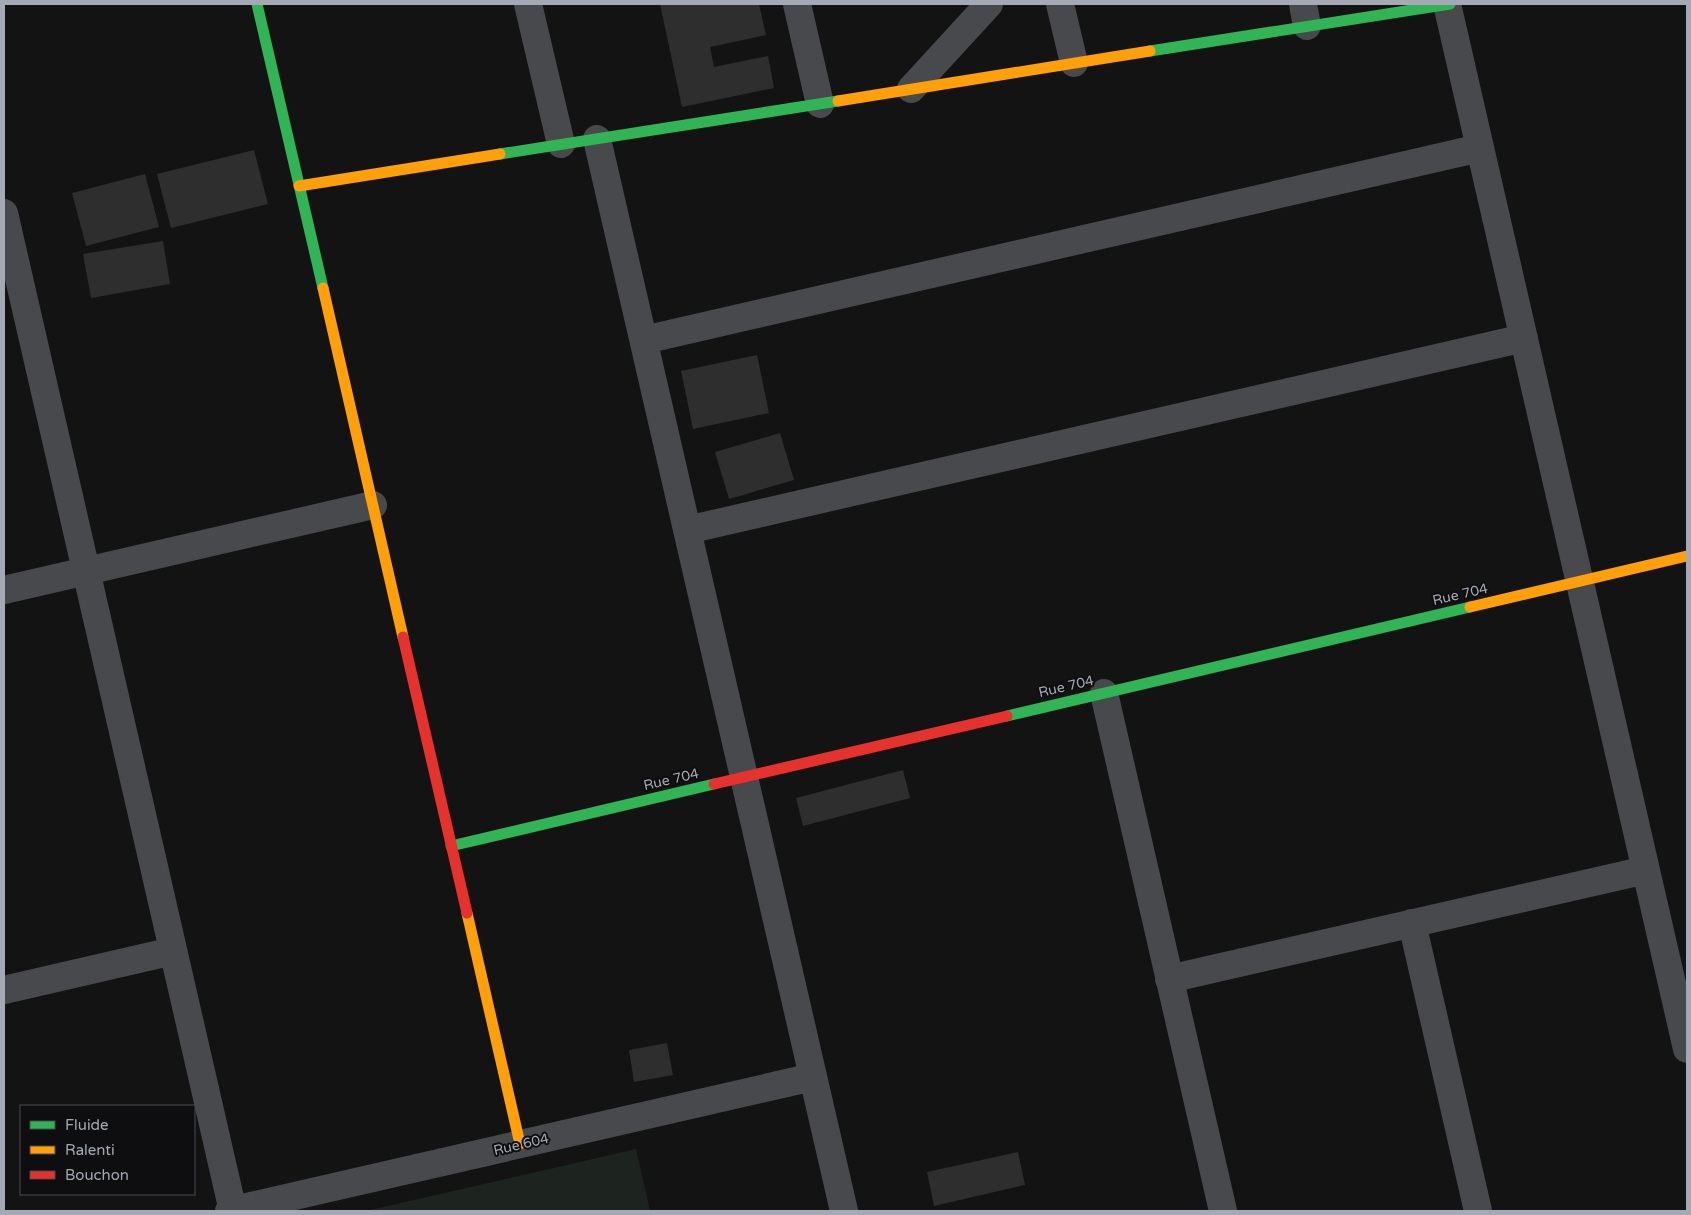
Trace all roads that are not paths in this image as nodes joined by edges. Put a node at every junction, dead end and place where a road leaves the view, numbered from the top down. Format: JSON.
{"nodes":[{"id":1,"x":257,"y":4,"type":"edge"},
{"id":2,"x":528,"y":4,"type":"edge"},
{"id":3,"x":797,"y":4,"type":"edge"},
{"id":4,"x":989,"y":4,"type":"edge"},
{"id":5,"x":1060,"y":4,"type":"edge"},
{"id":6,"x":1448,"y":4,"type":"edge"},
{"id":7,"x":1305,"y":15,"type":"edge"},
{"id":8,"x":1074,"y":63,"type":"junction"},
{"id":9,"x":911,"y":89,"type":"junction"},
{"id":10,"x":820,"y":104,"type":"junction"},
{"id":11,"x":597,"y":139,"type":"junction"},
{"id":12,"x":560,"y":144,"type":"junction"},
{"id":13,"x":1480,"y":148,"type":"junction"},
{"id":14,"x":299,"y":186,"type":"junction"},
{"id":15,"x":4,"y":213,"type":"edge"},
{"id":16,"x":1524,"y":338,"type":"junction"},
{"id":17,"x":644,"y":340,"type":"junction"},
{"id":18,"x":372,"y":505,"type":"junction"},
{"id":19,"x":687,"y":530,"type":"junction"},
{"id":20,"x":1687,"y":556,"type":"edge"},
{"id":21,"x":86,"y":571,"type":"junction"},
{"id":22,"x":1580,"y":581,"type":"junction"},
{"id":23,"x":4,"y":590,"type":"edge"},
{"id":24,"x":1104,"y":693,"type":"junction"},
{"id":25,"x":744,"y":777,"type":"junction"},
{"id":26,"x":451,"y":846,"type":"junction"},
{"id":27,"x":1646,"y":870,"type":"junction"},
{"id":28,"x":1412,"y":923,"type":"junction"},
{"id":29,"x":173,"y":951,"type":"junction"},
{"id":30,"x":1169,"y":979,"type":"junction"},
{"id":31,"x":4,"y":990,"type":"edge"},
{"id":32,"x":1687,"y":1049,"type":"edge"},
{"id":33,"x":813,"y":1077,"type":"junction"},
{"id":34,"x":520,"y":1144,"type":"junction"},
{"id":35,"x":232,"y":1211,"type":"edge"},
{"id":36,"x":844,"y":1211,"type":"edge"},
{"id":37,"x":1222,"y":1211,"type":"edge"},
{"id":38,"x":1478,"y":1211,"type":"edge"}],
"edges":[{"from":1,"to":14,"type":"street"},
{"from":2,"to":12,"type":"street"},
{"from":3,"to":10,"type":"street"},
{"from":4,"to":9,"type":"street"},
{"from":5,"to":8,"type":"street"},
{"from":6,"to":7,"type":"street"},
{"from":6,"to":13,"type":"street"},
{"from":7,"to":8,"type":"street"},
{"from":8,"to":9,"type":"street"},
{"from":9,"to":10,"type":"street"},
{"from":10,"to":11,"type":"street"},
{"from":11,"to":12,"type":"street"},
{"from":11,"to":17,"type":"street"},
{"from":12,"to":14,"type":"street"},
{"from":13,"to":16,"type":"street"},
{"from":13,"to":17,"type":"street"},
{"from":14,"to":18,"type":"street"},
{"from":15,"to":21,"type":"street"},
{"from":16,"to":19,"type":"street"},
{"from":16,"to":22,"type":"street"},
{"from":17,"to":19,"type":"street"},
{"from":18,"to":21,"type":"street"},
{"from":18,"to":26,"type":"street"},
{"from":19,"to":25,"type":"street"},
{"from":20,"to":22,"type":"street","name":"Rue 704"},
{"from":21,"to":23,"type":"street"},
{"from":21,"to":29,"type":"street"},
{"from":22,"to":24,"type":"street","name":"Rue 704"},
{"from":22,"to":27,"type":"street"},
{"from":24,"to":25,"type":"street","name":"Rue 704"},
{"from":24,"to":30,"type":"street"},
{"from":25,"to":26,"type":"street","name":"Rue 704"},
{"from":25,"to":33,"type":"street"},
{"from":26,"to":34,"type":"street"},
{"from":27,"to":28,"type":"street"},
{"from":27,"to":32,"type":"street"},
{"from":28,"to":30,"type":"street"},
{"from":28,"to":38,"type":"street"},
{"from":29,"to":31,"type":"street"},
{"from":29,"to":35,"type":"street"},
{"from":30,"to":37,"type":"street"},
{"from":33,"to":34,"type":"street","name":"Rue 604"},
{"from":33,"to":36,"type":"street"},
{"from":34,"to":35,"type":"street","name":"Rue 604"}]}
